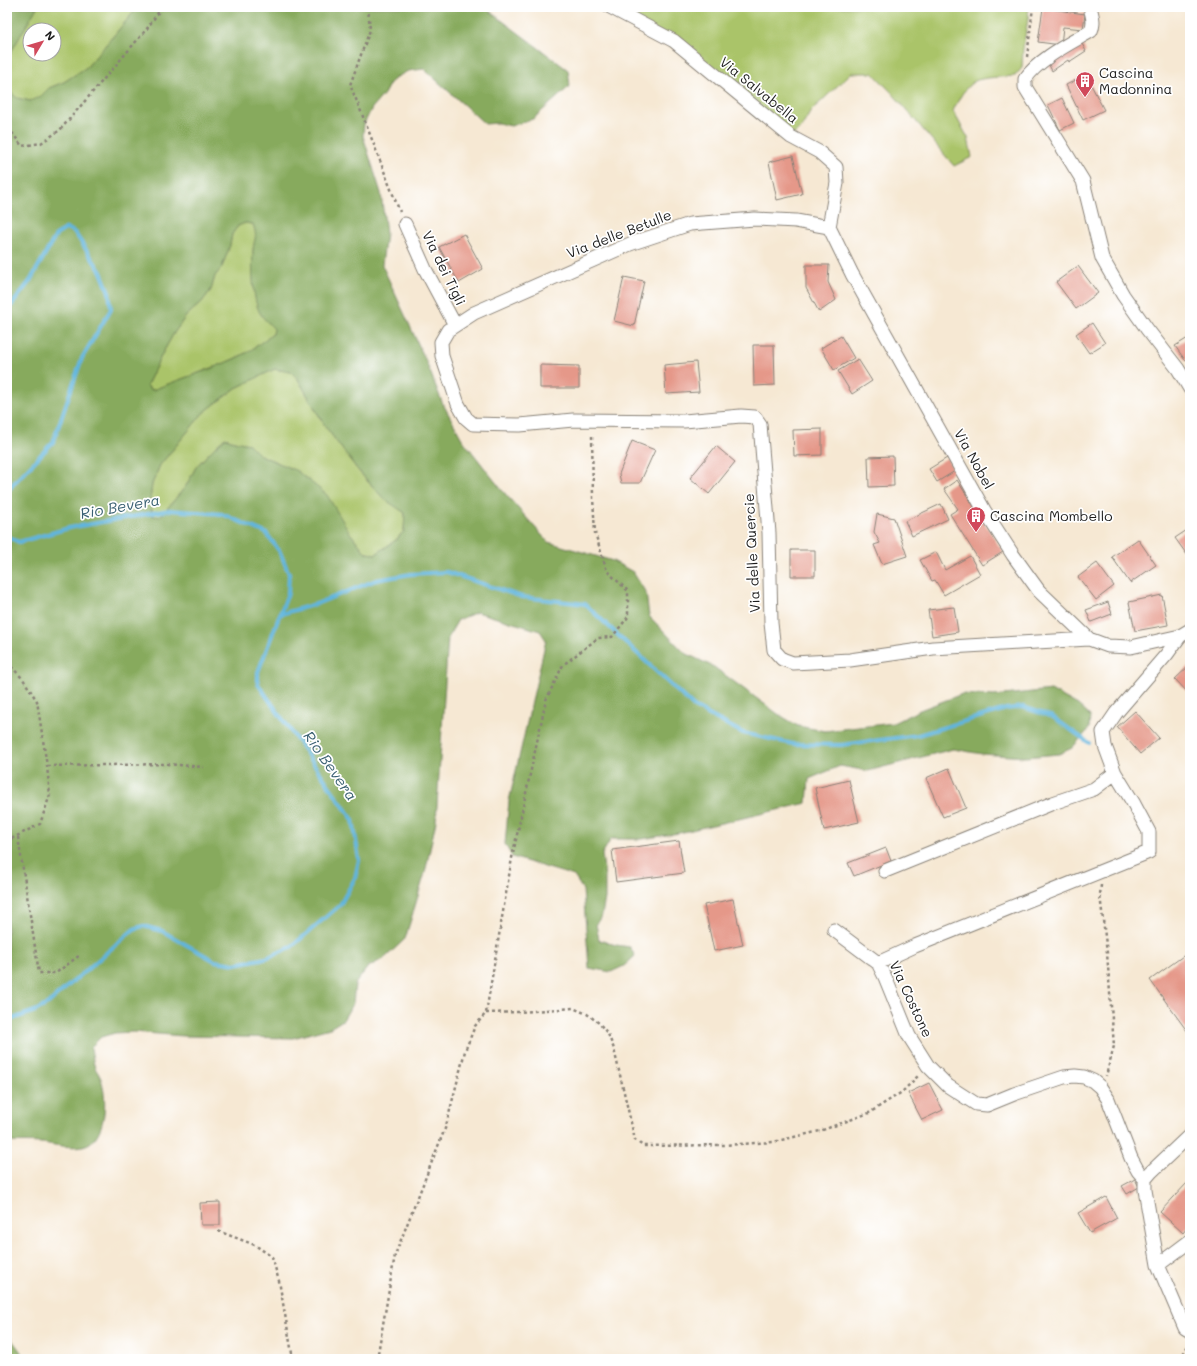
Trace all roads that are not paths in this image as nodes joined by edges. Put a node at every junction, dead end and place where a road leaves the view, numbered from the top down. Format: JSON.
{"nodes":[{"id":1,"x":610,"y":7,"type":"edge"},
{"id":2,"x":1090,"y":7,"type":"edge"},
{"id":3,"x":405,"y":224,"type":"road end"},
{"id":4,"x":829,"y":227,"type":"junction"},
{"id":5,"x":455,"y":325,"type":"junction"},
{"id":6,"x":1190,"y":389,"type":"edge"},
{"id":7,"x":473,"y":424,"type":"joint"},
{"id":8,"x":1185,"y":633,"type":"edge"},
{"id":9,"x":1089,"y":639,"type":"junction"},
{"id":10,"x":1115,"y":773,"type":"junction"},
{"id":11,"x":885,"y":871,"type":"dead end"},
{"id":12,"x":834,"y":930,"type":"dead end"},
{"id":13,"x":878,"y":963,"type":"junction"},
{"id":14,"x":1190,"y":1136,"type":"edge"},
{"id":15,"x":1145,"y":1179,"type":"junction"},
{"id":16,"x":1190,"y":1240,"type":"edge"},
{"id":17,"x":1158,"y":1265,"type":"junction"},
{"id":18,"x":1190,"y":1331,"type":"edge"}],
"edges":[{"from":1,"to":4,"type":"street","name":"Via Salvabella"},
{"from":2,"to":6,"type":"street"},
{"from":3,"to":5,"type":"street","name":"Via dei Tigli"},
{"from":4,"to":5,"type":"street","name":"Via delle Betulle"},
{"from":4,"to":9,"type":"street","name":"Via Nobel"},
{"from":5,"to":7,"type":"street","name":"Via delle Betulle"},
{"from":7,"to":9,"type":"street","name":"Via delle Quercie"},
{"from":8,"to":9,"type":"street","name":"Via Nobel"},
{"from":8,"to":10,"type":"street"},
{"from":10,"to":11,"type":"street"},
{"from":10,"to":13,"type":"street"},
{"from":12,"to":13,"type":"street","name":"Via Costone"},
{"from":13,"to":15,"type":"street","name":"Via Costone"},
{"from":14,"to":15,"type":"street"},
{"from":15,"to":17,"type":"street"},
{"from":16,"to":17,"type":"street"},
{"from":17,"to":18,"type":"street"}]}
